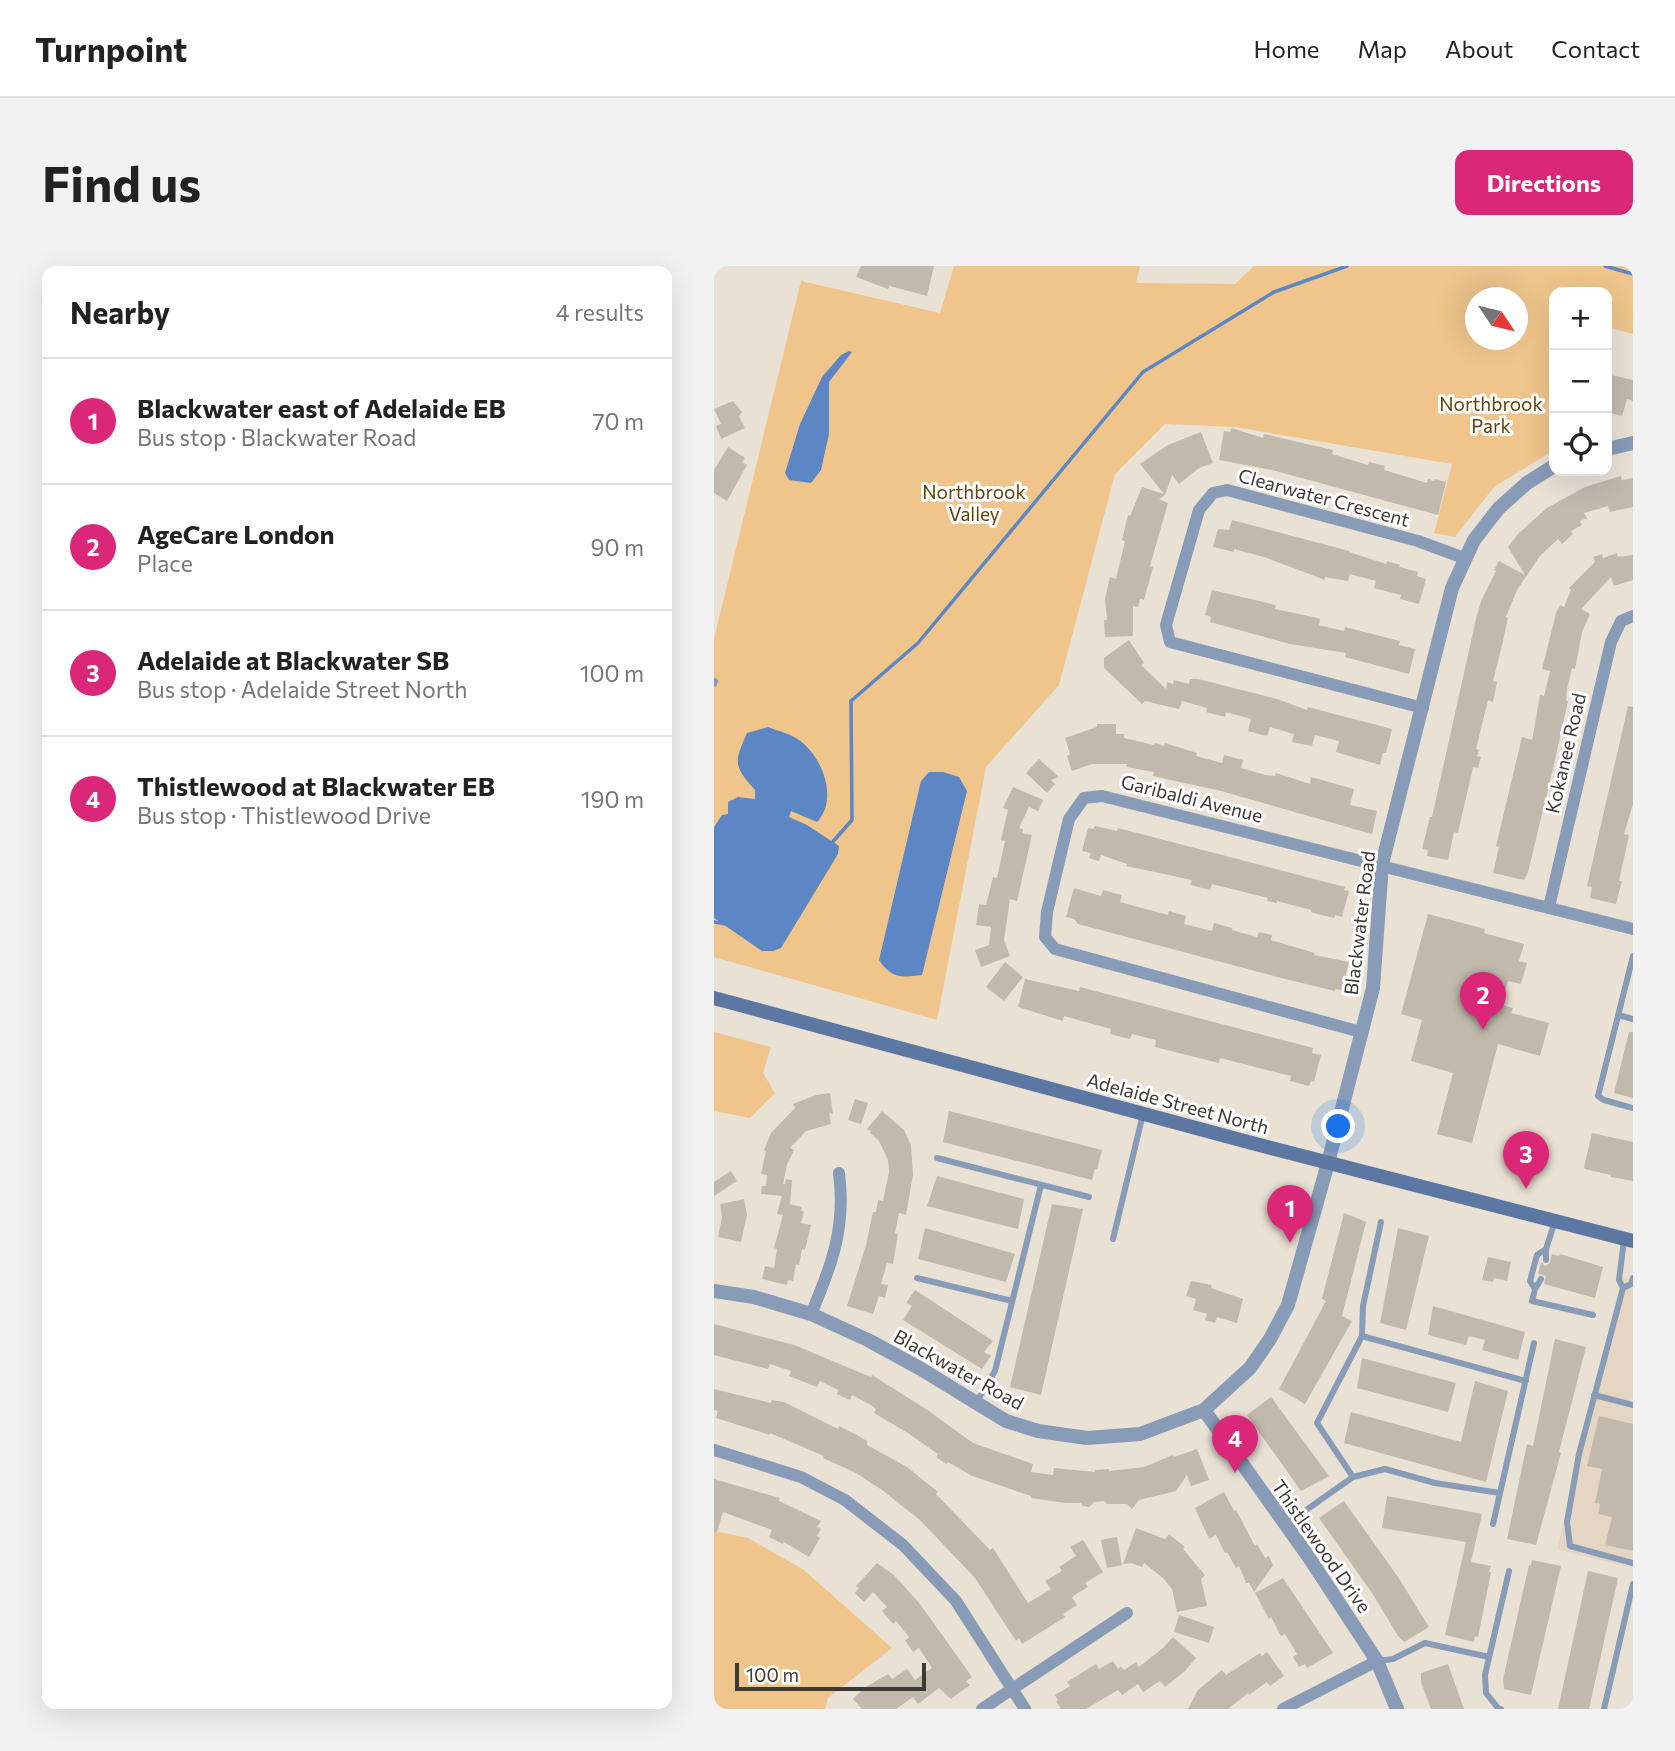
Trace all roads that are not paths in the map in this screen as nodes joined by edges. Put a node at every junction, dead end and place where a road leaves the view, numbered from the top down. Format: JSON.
{"nodes":[{"id":1,"x":1633,"y":443,"type":"edge"},
{"id":2,"x":1612,"y":448,"type":"edge"},
{"id":3,"x":1549,"y":469,"type":"edge"},
{"id":4,"x":1464,"y":558,"type":"junction"},
{"id":5,"x":1633,"y":616,"type":"edge"},
{"id":6,"x":1423,"y":708,"type":"junction"},
{"id":7,"x":1382,"y":864,"type":"junction"},
{"id":8,"x":1549,"y":907,"type":"junction"},
{"id":9,"x":1633,"y":929,"type":"edge"},
{"id":10,"x":1633,"y":956,"type":"edge"},
{"id":11,"x":714,"y":998,"type":"edge"},
{"id":12,"x":1618,"y":1015,"type":"junction"},
{"id":13,"x":1633,"y":1019,"type":"edge"},
{"id":14,"x":1361,"y":1032,"type":"junction"},
{"id":15,"x":1633,"y":1108,"type":"edge"},
{"id":16,"x":1143,"y":1114,"type":"junction"},
{"id":17,"x":937,"y":1158,"type":"dead end"},
{"id":18,"x":1328,"y":1163,"type":"junction"},
{"id":19,"x":839,"y":1173,"type":"dead end"},
{"id":20,"x":1041,"y":1185,"type":"junction"},
{"id":21,"x":1089,"y":1197,"type":"dead end"},
{"id":22,"x":1555,"y":1221,"type":"junction"},
{"id":23,"x":1381,"y":1222,"type":"dead end"},
{"id":24,"x":1112,"y":1239,"type":"dead end"},
{"id":25,"x":1629,"y":1240,"type":"edge"},
{"id":26,"x":1546,"y":1249,"type":"junction"},
{"id":27,"x":1546,"y":1261,"type":"dead end"},
{"id":28,"x":917,"y":1278,"type":"dead end"},
{"id":29,"x":1633,"y":1278,"type":"edge"},
{"id":30,"x":1541,"y":1279,"type":"dead end"},
{"id":31,"x":1623,"y":1288,"type":"junction"},
{"id":32,"x":1535,"y":1289,"type":"junction"},
{"id":33,"x":714,"y":1291,"type":"edge"},
{"id":34,"x":1012,"y":1300,"type":"junction"},
{"id":35,"x":811,"y":1314,"type":"junction"},
{"id":36,"x":1593,"y":1315,"type":"dead end"},
{"id":37,"x":1362,"y":1336,"type":"junction"},
{"id":38,"x":1534,"y":1343,"type":"dead end"},
{"id":39,"x":1526,"y":1381,"type":"junction"},
{"id":40,"x":1594,"y":1395,"type":"junction"},
{"id":41,"x":976,"y":1403,"type":"junction"},
{"id":42,"x":1633,"y":1405,"type":"edge"},
{"id":43,"x":1204,"y":1410,"type":"junction"},
{"id":44,"x":714,"y":1450,"type":"edge"},
{"id":45,"x":1353,"y":1477,"type":"junction"},
{"id":46,"x":1500,"y":1493,"type":"junction"},
{"id":47,"x":1493,"y":1524,"type":"dead end"},
{"id":48,"x":1285,"y":1525,"type":"junction"},
{"id":49,"x":1633,"y":1563,"type":"edge"},
{"id":50,"x":1509,"y":1570,"type":"dead end"},
{"id":51,"x":1633,"y":1584,"type":"edge"},
{"id":52,"x":1127,"y":1613,"type":"dead end"},
{"id":53,"x":1489,"y":1657,"type":"junction"},
{"id":54,"x":1377,"y":1661,"type":"junction"},
{"id":55,"x":1011,"y":1689,"type":"junction"},
{"id":56,"x":982,"y":1709,"type":"edge"},
{"id":57,"x":1025,"y":1709,"type":"edge"},
{"id":58,"x":1283,"y":1709,"type":"edge"},
{"id":59,"x":1397,"y":1709,"type":"edge"},
{"id":60,"x":1501,"y":1709,"type":"edge"},
{"id":61,"x":1604,"y":1709,"type":"edge"}],
"edges":[{"from":1,"to":2,"type":"street"},
{"from":3,"to":4,"type":"street","name":"Blackwater Road"},
{"from":4,"to":6,"type":"street","name":"Blackwater Road"},
{"from":4,"to":6,"type":"street","name":"Clearwater Crescent"},
{"from":5,"to":8,"type":"street","name":"Kokanee Road"},
{"from":6,"to":7,"type":"street","name":"Blackwater Road"},
{"from":7,"to":8,"type":"street","name":"Garibaldi Avenue"},
{"from":7,"to":14,"type":"street","name":"Blackwater Road"},
{"from":7,"to":14,"type":"street","name":"Garibaldi Avenue"},
{"from":8,"to":9,"type":"street","name":"Garibaldi Avenue"},
{"from":10,"to":12,"type":"lane"},
{"from":11,"to":16,"type":"main road","name":"Adelaide Street North"},
{"from":12,"to":13,"type":"lane"},
{"from":12,"to":15,"type":"lane"},
{"from":14,"to":18,"type":"street","name":"Blackwater Road"},
{"from":16,"to":18,"type":"main road","name":"Adelaide Street North"},
{"from":16,"to":24,"type":"lane"},
{"from":17,"to":20,"type":"lane"},
{"from":18,"to":22,"type":"main road","name":"Adelaide Street North"},
{"from":18,"to":43,"type":"street","name":"Blackwater Road"},
{"from":19,"to":35,"type":"street"},
{"from":20,"to":21,"type":"lane"},
{"from":20,"to":34,"type":"lane"},
{"from":22,"to":25,"type":"main road","name":"Adelaide Street North"},
{"from":22,"to":26,"type":"lane"},
{"from":23,"to":37,"type":"lane"},
{"from":25,"to":31,"type":"lane"},
{"from":26,"to":27,"type":"lane"},
{"from":26,"to":32,"type":"lane"},
{"from":28,"to":34,"type":"lane"},
{"from":29,"to":31,"type":"lane"},
{"from":30,"to":32,"type":"lane"},
{"from":31,"to":40,"type":"lane"},
{"from":32,"to":36,"type":"lane"},
{"from":33,"to":35,"type":"street","name":"Blackwater Road"},
{"from":34,"to":41,"type":"lane"},
{"from":35,"to":41,"type":"street","name":"Blackwater Road"},
{"from":37,"to":39,"type":"lane"},
{"from":37,"to":45,"type":"lane"},
{"from":38,"to":39,"type":"lane"},
{"from":39,"to":46,"type":"lane"},
{"from":40,"to":42,"type":"lane"},
{"from":40,"to":49,"type":"lane"},
{"from":41,"to":43,"type":"street","name":"Blackwater Road"},
{"from":43,"to":48,"type":"street","name":"Thistlewood Drive"},
{"from":44,"to":55,"type":"street"},
{"from":45,"to":46,"type":"lane"},
{"from":45,"to":48,"type":"lane"},
{"from":46,"to":47,"type":"lane"},
{"from":48,"to":54,"type":"street","name":"Thistlewood Drive"},
{"from":50,"to":53,"type":"lane"},
{"from":51,"to":61,"type":"lane"},
{"from":52,"to":55,"type":"street"},
{"from":53,"to":54,"type":"lane"},
{"from":53,"to":60,"type":"lane"},
{"from":54,"to":58,"type":"street"},
{"from":54,"to":59,"type":"street","name":"Thistlewood Drive"},
{"from":55,"to":56,"type":"street"},
{"from":55,"to":57,"type":"street"}]}
